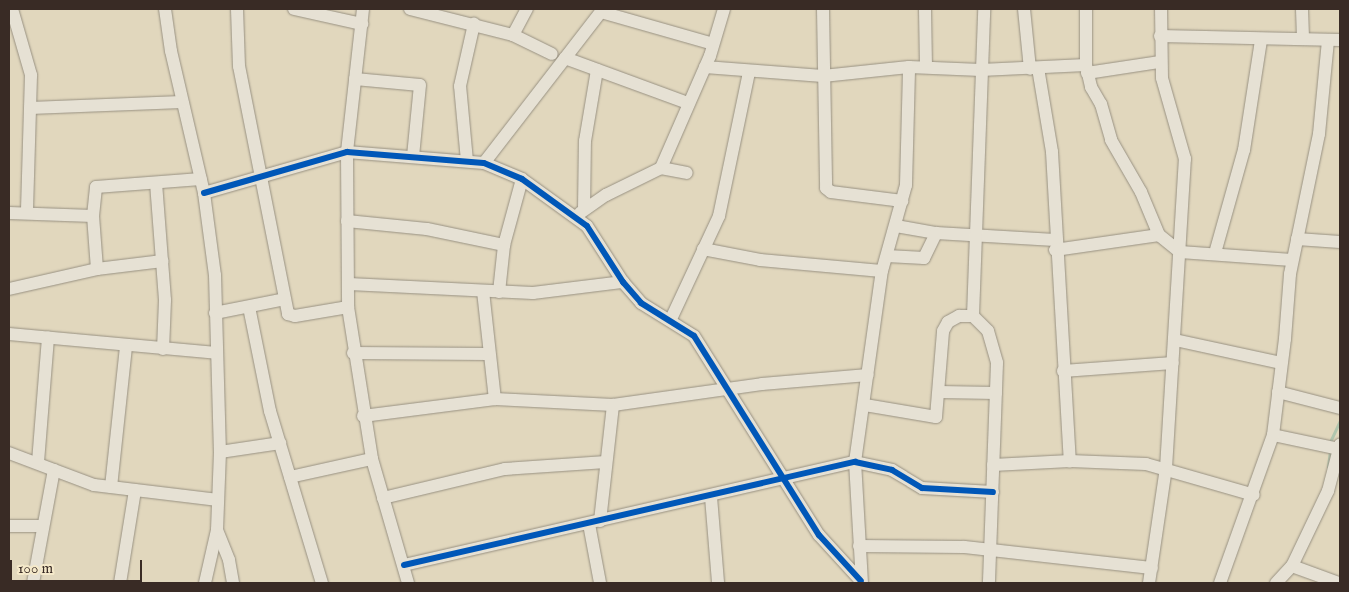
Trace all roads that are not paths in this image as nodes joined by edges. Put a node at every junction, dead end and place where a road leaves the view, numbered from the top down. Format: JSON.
{"nodes":[{"id":1,"x":12,"y":9,"type":"edge"},
{"id":2,"x":165,"y":9,"type":"edge"},
{"id":3,"x":237,"y":9,"type":"edge"},
{"id":4,"x":294,"y":9,"type":"edge"},
{"id":5,"x":363,"y":9,"type":"edge"},
{"id":6,"x":410,"y":9,"type":"edge"},
{"id":7,"x":527,"y":9,"type":"edge"},
{"id":8,"x":724,"y":9,"type":"edge"},
{"id":9,"x":823,"y":9,"type":"edge"},
{"id":10,"x":925,"y":9,"type":"edge"},
{"id":11,"x":984,"y":9,"type":"edge"},
{"id":12,"x":1024,"y":9,"type":"edge"},
{"id":13,"x":1086,"y":9,"type":"edge"},
{"id":14,"x":1161,"y":9,"type":"edge"},
{"id":15,"x":1302,"y":9,"type":"edge"},
{"id":16,"x":602,"y":10,"type":"edge"},
{"id":17,"x":362,"y":24,"type":"junction"},
{"id":18,"x":474,"y":24,"type":"junction"},
{"id":19,"x":20,"y":33,"type":"junction"},
{"id":20,"x":513,"y":35,"type":"junction"},
{"id":21,"x":1160,"y":36,"type":"junction"},
{"id":22,"x":9,"y":39,"type":"edge"},
{"id":23,"x":1303,"y":39,"type":"junction"},
{"id":24,"x":1261,"y":40,"type":"junction"},
{"id":25,"x":1334,"y":40,"type":"edge"},
{"id":26,"x":713,"y":44,"type":"junction"},
{"id":27,"x":552,"y":54,"type":"dead end"},
{"id":28,"x":565,"y":58,"type":"junction"},
{"id":29,"x":1160,"y":62,"type":"junction"},
{"id":30,"x":926,"y":66,"type":"junction"},
{"id":31,"x":909,"y":67,"type":"junction"},
{"id":32,"x":705,"y":68,"type":"junction"},
{"id":33,"x":1034,"y":68,"type":"junction"},
{"id":34,"x":1087,"y":69,"type":"junction"},
{"id":35,"x":597,"y":70,"type":"junction"},
{"id":36,"x":982,"y":70,"type":"junction"},
{"id":37,"x":750,"y":73,"type":"junction"},
{"id":38,"x":823,"y":76,"type":"junction"},
{"id":39,"x":355,"y":79,"type":"junction"},
{"id":40,"x":182,"y":102,"type":"junction"},
{"id":41,"x":688,"y":103,"type":"junction"},
{"id":42,"x":30,"y":108,"type":"junction"},
{"id":43,"x":347,"y":152,"type":"junction"},
{"id":44,"x":413,"y":157,"type":"junction"},
{"id":45,"x":467,"y":161,"type":"junction"},
{"id":46,"x":484,"y":163,"type":"junction"},
{"id":47,"x":661,"y":168,"type":"junction"},
{"id":48,"x":688,"y":173,"type":"dead end"},
{"id":49,"x":259,"y":177,"type":"junction"},
{"id":50,"x":200,"y":179,"type":"junction"},
{"id":51,"x":522,"y":179,"type":"junction"},
{"id":52,"x":156,"y":183,"type":"junction"},
{"id":53,"x":204,"y":193,"type":"junction"},
{"id":54,"x":902,"y":201,"type":"junction"},
{"id":55,"x":580,"y":212,"type":"junction"},
{"id":56,"x":9,"y":213,"type":"edge"},
{"id":57,"x":27,"y":213,"type":"junction"},
{"id":58,"x":93,"y":216,"type":"junction"},
{"id":59,"x":347,"y":220,"type":"junction"},
{"id":60,"x":896,"y":226,"type":"junction"},
{"id":61,"x":936,"y":233,"type":"junction"},
{"id":62,"x":1159,"y":234,"type":"junction"},
{"id":63,"x":974,"y":236,"type":"junction"},
{"id":64,"x":1296,"y":239,"type":"junction"},
{"id":65,"x":1340,"y":242,"type":"edge"},
{"id":66,"x":504,"y":245,"type":"junction"},
{"id":67,"x":1055,"y":245,"type":"junction"},
{"id":68,"x":703,"y":249,"type":"junction"},
{"id":69,"x":1180,"y":252,"type":"junction"},
{"id":70,"x":1214,"y":253,"type":"junction"},
{"id":71,"x":887,"y":256,"type":"junction"},
{"id":72,"x":1292,"y":260,"type":"junction"},
{"id":73,"x":163,"y":261,"type":"junction"},
{"id":74,"x":97,"y":269,"type":"junction"},
{"id":75,"x":882,"y":271,"type":"junction"},
{"id":76,"x":623,"y":282,"type":"junction"},
{"id":77,"x":349,"y":284,"type":"junction"},
{"id":78,"x":9,"y":289,"type":"edge"},
{"id":79,"x":483,"y":291,"type":"junction"},
{"id":80,"x":499,"y":292,"type":"junction"},
{"id":81,"x":285,"y":299,"type":"junction"},
{"id":82,"x":249,"y":307,"type":"junction"},
{"id":83,"x":348,"y":307,"type":"junction"},
{"id":84,"x":216,"y":313,"type":"junction"},
{"id":85,"x":973,"y":316,"type":"junction"},
{"id":86,"x":671,"y":319,"type":"junction"},
{"id":87,"x":9,"y":334,"type":"edge"},
{"id":88,"x":48,"y":337,"type":"junction"},
{"id":89,"x":1175,"y":340,"type":"junction"},
{"id":90,"x":126,"y":346,"type":"junction"},
{"id":91,"x":163,"y":349,"type":"junction"},
{"id":92,"x":216,"y":353,"type":"junction"},
{"id":93,"x":353,"y":353,"type":"junction"},
{"id":94,"x":488,"y":354,"type":"junction"},
{"id":95,"x":1173,"y":363,"type":"junction"},
{"id":96,"x":1281,"y":363,"type":"junction"},
{"id":97,"x":1063,"y":371,"type":"junction"},
{"id":98,"x":868,"y":374,"type":"junction"},
{"id":99,"x":726,"y":388,"type":"junction"},
{"id":100,"x":939,"y":392,"type":"junction"},
{"id":101,"x":1278,"y":392,"type":"junction"},
{"id":102,"x":996,"y":393,"type":"junction"},
{"id":103,"x":495,"y":400,"type":"junction"},
{"id":104,"x":612,"y":405,"type":"junction"},
{"id":105,"x":865,"y":405,"type":"junction"},
{"id":106,"x":1340,"y":408,"type":"edge"},
{"id":107,"x":363,"y":416,"type":"junction"},
{"id":108,"x":1273,"y":436,"type":"junction"},
{"id":109,"x":280,"y":443,"type":"junction"},
{"id":110,"x":1340,"y":447,"type":"edge"},
{"id":111,"x":220,"y":452,"type":"junction"},
{"id":112,"x":9,"y":453,"type":"edge"},
{"id":113,"x":372,"y":459,"type":"junction"},
{"id":114,"x":1070,"y":461,"type":"junction"},
{"id":115,"x":38,"y":462,"type":"junction"},
{"id":116,"x":606,"y":462,"type":"junction"},
{"id":117,"x":855,"y":462,"type":"junction"},
{"id":118,"x":993,"y":465,"type":"junction"},
{"id":119,"x":1166,"y":468,"type":"junction"},
{"id":120,"x":54,"y":470,"type":"junction"},
{"id":121,"x":290,"y":477,"type":"junction"},
{"id":122,"x":781,"y":479,"type":"junction"},
{"id":123,"x":111,"y":487,"type":"junction"},
{"id":124,"x":135,"y":490,"type":"junction"},
{"id":125,"x":1334,"y":491,"type":"edge"},
{"id":126,"x":992,"y":492,"type":"junction"},
{"id":127,"x":1254,"y":495,"type":"junction"},
{"id":128,"x":711,"y":497,"type":"junction"},
{"id":129,"x":383,"y":498,"type":"junction"},
{"id":130,"x":218,"y":500,"type":"junction"},
{"id":131,"x":595,"y":522,"type":"junction"},
{"id":132,"x":9,"y":526,"type":"edge"},
{"id":133,"x":41,"y":526,"type":"junction"},
{"id":134,"x":217,"y":530,"type":"junction"},
{"id":135,"x":859,"y":546,"type":"junction"},
{"id":136,"x":991,"y":550,"type":"junction"},
{"id":137,"x":404,"y":565,"type":"junction"},
{"id":138,"x":1292,"y":566,"type":"junction"},
{"id":139,"x":1152,"y":568,"type":"junction"},
{"id":140,"x":862,"y":582,"type":"edge"},
{"id":141,"x":1331,"y":582,"type":"edge"},
{"id":142,"x":33,"y":583,"type":"edge"},
{"id":143,"x":120,"y":583,"type":"edge"},
{"id":144,"x":205,"y":583,"type":"edge"},
{"id":145,"x":233,"y":583,"type":"edge"},
{"id":146,"x":322,"y":583,"type":"edge"},
{"id":147,"x":408,"y":583,"type":"edge"},
{"id":148,"x":600,"y":583,"type":"edge"},
{"id":149,"x":718,"y":583,"type":"edge"},
{"id":150,"x":989,"y":583,"type":"edge"},
{"id":151,"x":1149,"y":583,"type":"edge"},
{"id":152,"x":1220,"y":583,"type":"edge"},
{"id":153,"x":1276,"y":583,"type":"edge"}],
"edges":[{"from":1,"to":19,"type":"street"},
{"from":2,"to":40,"type":"street"},
{"from":3,"to":49,"type":"street"},
{"from":4,"to":17,"type":"street"},
{"from":5,"to":17,"type":"street"},
{"from":6,"to":18,"type":"street"},
{"from":7,"to":20,"type":"street"},
{"from":8,"to":26,"type":"street"},
{"from":9,"to":38,"type":"street"},
{"from":10,"to":30,"type":"street"},
{"from":11,"to":36,"type":"street"},
{"from":12,"to":33,"type":"street"},
{"from":13,"to":34,"type":"street"},
{"from":14,"to":21,"type":"street"},
{"from":15,"to":23,"type":"street"},
{"from":16,"to":26,"type":"street"},
{"from":16,"to":28,"type":"street"},
{"from":17,"to":39,"type":"street"},
{"from":18,"to":20,"type":"street"},
{"from":18,"to":45,"type":"street"},
{"from":19,"to":22,"type":"street"},
{"from":19,"to":42,"type":"street"},
{"from":20,"to":27,"type":"street"},
{"from":21,"to":24,"type":"street"},
{"from":21,"to":29,"type":"street"},
{"from":23,"to":24,"type":"street"},
{"from":23,"to":25,"type":"street"},
{"from":24,"to":70,"type":"street"},
{"from":25,"to":64,"type":"street"},
{"from":26,"to":32,"type":"street"},
{"from":28,"to":35,"type":"street"},
{"from":28,"to":46,"type":"street"},
{"from":29,"to":34,"type":"street"},
{"from":29,"to":69,"type":"street"},
{"from":30,"to":31,"type":"street"},
{"from":30,"to":36,"type":"street"},
{"from":31,"to":38,"type":"street"},
{"from":31,"to":54,"type":"street"},
{"from":32,"to":37,"type":"street"},
{"from":32,"to":41,"type":"street"},
{"from":33,"to":34,"type":"street"},
{"from":33,"to":36,"type":"street"},
{"from":33,"to":67,"type":"street"},
{"from":34,"to":62,"type":"street"},
{"from":35,"to":41,"type":"street"},
{"from":35,"to":55,"type":"street"},
{"from":36,"to":63,"type":"street"},
{"from":37,"to":38,"type":"street"},
{"from":37,"to":68,"type":"street"},
{"from":38,"to":54,"type":"street"},
{"from":39,"to":43,"type":"street"},
{"from":39,"to":44,"type":"street"},
{"from":40,"to":42,"type":"street"},
{"from":40,"to":50,"type":"street"},
{"from":41,"to":47,"type":"street"},
{"from":42,"to":57,"type":"street"},
{"from":43,"to":44,"type":"street"},
{"from":43,"to":49,"type":"street"},
{"from":43,"to":59,"type":"street"},
{"from":44,"to":45,"type":"street"},
{"from":45,"to":46,"type":"street"},
{"from":46,"to":51,"type":"street"},
{"from":47,"to":48,"type":"street"},
{"from":47,"to":55,"type":"street"},
{"from":49,"to":53,"type":"street"},
{"from":49,"to":81,"type":"street"},
{"from":50,"to":52,"type":"street"},
{"from":50,"to":53,"type":"street"},
{"from":51,"to":55,"type":"street"},
{"from":51,"to":66,"type":"street"},
{"from":52,"to":58,"type":"street"},
{"from":52,"to":73,"type":"street"},
{"from":53,"to":84,"type":"street"},
{"from":54,"to":60,"type":"street"},
{"from":55,"to":76,"type":"street"},
{"from":56,"to":57,"type":"street"},
{"from":57,"to":58,"type":"street"},
{"from":58,"to":74,"type":"street"},
{"from":59,"to":66,"type":"street"},
{"from":59,"to":77,"type":"street"},
{"from":60,"to":61,"type":"street"},
{"from":60,"to":71,"type":"street"},
{"from":61,"to":63,"type":"street"},
{"from":61,"to":71,"type":"street"},
{"from":62,"to":67,"type":"street"},
{"from":62,"to":69,"type":"street"},
{"from":63,"to":67,"type":"street"},
{"from":63,"to":85,"type":"street"},
{"from":64,"to":65,"type":"street"},
{"from":64,"to":72,"type":"street"},
{"from":66,"to":80,"type":"street"},
{"from":67,"to":97,"type":"street"},
{"from":68,"to":75,"type":"street"},
{"from":68,"to":86,"type":"street"},
{"from":69,"to":70,"type":"street"},
{"from":69,"to":89,"type":"street"},
{"from":70,"to":72,"type":"street"},
{"from":71,"to":75,"type":"street"},
{"from":72,"to":96,"type":"street"},
{"from":73,"to":74,"type":"street"},
{"from":73,"to":91,"type":"street"},
{"from":74,"to":78,"type":"street"},
{"from":75,"to":98,"type":"street"},
{"from":76,"to":80,"type":"street"},
{"from":76,"to":86,"type":"street"},
{"from":77,"to":79,"type":"street"},
{"from":77,"to":83,"type":"street"},
{"from":79,"to":80,"type":"street"},
{"from":79,"to":94,"type":"street"},
{"from":81,"to":82,"type":"street"},
{"from":81,"to":83,"type":"street"},
{"from":82,"to":84,"type":"street"},
{"from":82,"to":109,"type":"street"},
{"from":83,"to":93,"type":"street"},
{"from":84,"to":92,"type":"street"},
{"from":85,"to":100,"type":"street"},
{"from":85,"to":102,"type":"street"},
{"from":86,"to":99,"type":"street"},
{"from":87,"to":88,"type":"street"},
{"from":88,"to":90,"type":"street"},
{"from":88,"to":115,"type":"street"},
{"from":89,"to":95,"type":"street"},
{"from":89,"to":96,"type":"street"},
{"from":90,"to":91,"type":"street"},
{"from":90,"to":123,"type":"street"},
{"from":91,"to":92,"type":"street"},
{"from":92,"to":111,"type":"street"},
{"from":93,"to":94,"type":"street"},
{"from":93,"to":107,"type":"street"},
{"from":94,"to":103,"type":"street"},
{"from":95,"to":97,"type":"street"},
{"from":95,"to":119,"type":"street"},
{"from":96,"to":101,"type":"street"},
{"from":97,"to":114,"type":"street"},
{"from":98,"to":99,"type":"street"},
{"from":98,"to":105,"type":"street"},
{"from":99,"to":104,"type":"street"},
{"from":99,"to":122,"type":"street"},
{"from":100,"to":102,"type":"street"},
{"from":100,"to":105,"type":"street"},
{"from":101,"to":106,"type":"street"},
{"from":101,"to":108,"type":"street"},
{"from":102,"to":118,"type":"street"},
{"from":103,"to":104,"type":"street"},
{"from":103,"to":107,"type":"street"},
{"from":104,"to":116,"type":"street"},
{"from":105,"to":117,"type":"street"},
{"from":107,"to":113,"type":"street"},
{"from":108,"to":110,"type":"street"},
{"from":108,"to":127,"type":"street"},
{"from":109,"to":111,"type":"street"},
{"from":109,"to":121,"type":"street"},
{"from":110,"to":125,"type":"street"},
{"from":111,"to":130,"type":"street"},
{"from":112,"to":115,"type":"street"},
{"from":113,"to":121,"type":"street"},
{"from":113,"to":129,"type":"street"},
{"from":114,"to":118,"type":"street"},
{"from":114,"to":119,"type":"street"},
{"from":115,"to":120,"type":"street"},
{"from":116,"to":129,"type":"street"},
{"from":116,"to":131,"type":"street"},
{"from":117,"to":122,"type":"street"},
{"from":117,"to":126,"type":"street"},
{"from":117,"to":135,"type":"street"},
{"from":118,"to":126,"type":"street"},
{"from":119,"to":127,"type":"street"},
{"from":119,"to":139,"type":"street"},
{"from":120,"to":123,"type":"street"},
{"from":120,"to":133,"type":"street"},
{"from":121,"to":146,"type":"street"},
{"from":122,"to":128,"type":"street"},
{"from":122,"to":140,"type":"street"},
{"from":123,"to":124,"type":"street"},
{"from":124,"to":130,"type":"street"},
{"from":124,"to":143,"type":"street"},
{"from":125,"to":138,"type":"street"},
{"from":126,"to":136,"type":"street"},
{"from":127,"to":152,"type":"street"},
{"from":128,"to":131,"type":"street"},
{"from":128,"to":149,"type":"street"},
{"from":129,"to":137,"type":"street"},
{"from":130,"to":134,"type":"street"},
{"from":131,"to":137,"type":"street"},
{"from":131,"to":148,"type":"street"},
{"from":132,"to":133,"type":"street"},
{"from":133,"to":142,"type":"street"},
{"from":134,"to":144,"type":"street"},
{"from":134,"to":145,"type":"street"},
{"from":135,"to":136,"type":"street"},
{"from":135,"to":140,"type":"street"},
{"from":136,"to":139,"type":"street"},
{"from":136,"to":150,"type":"street"},
{"from":137,"to":147,"type":"street"},
{"from":138,"to":141,"type":"street"},
{"from":138,"to":153,"type":"street"},
{"from":139,"to":151,"type":"street"}]}
